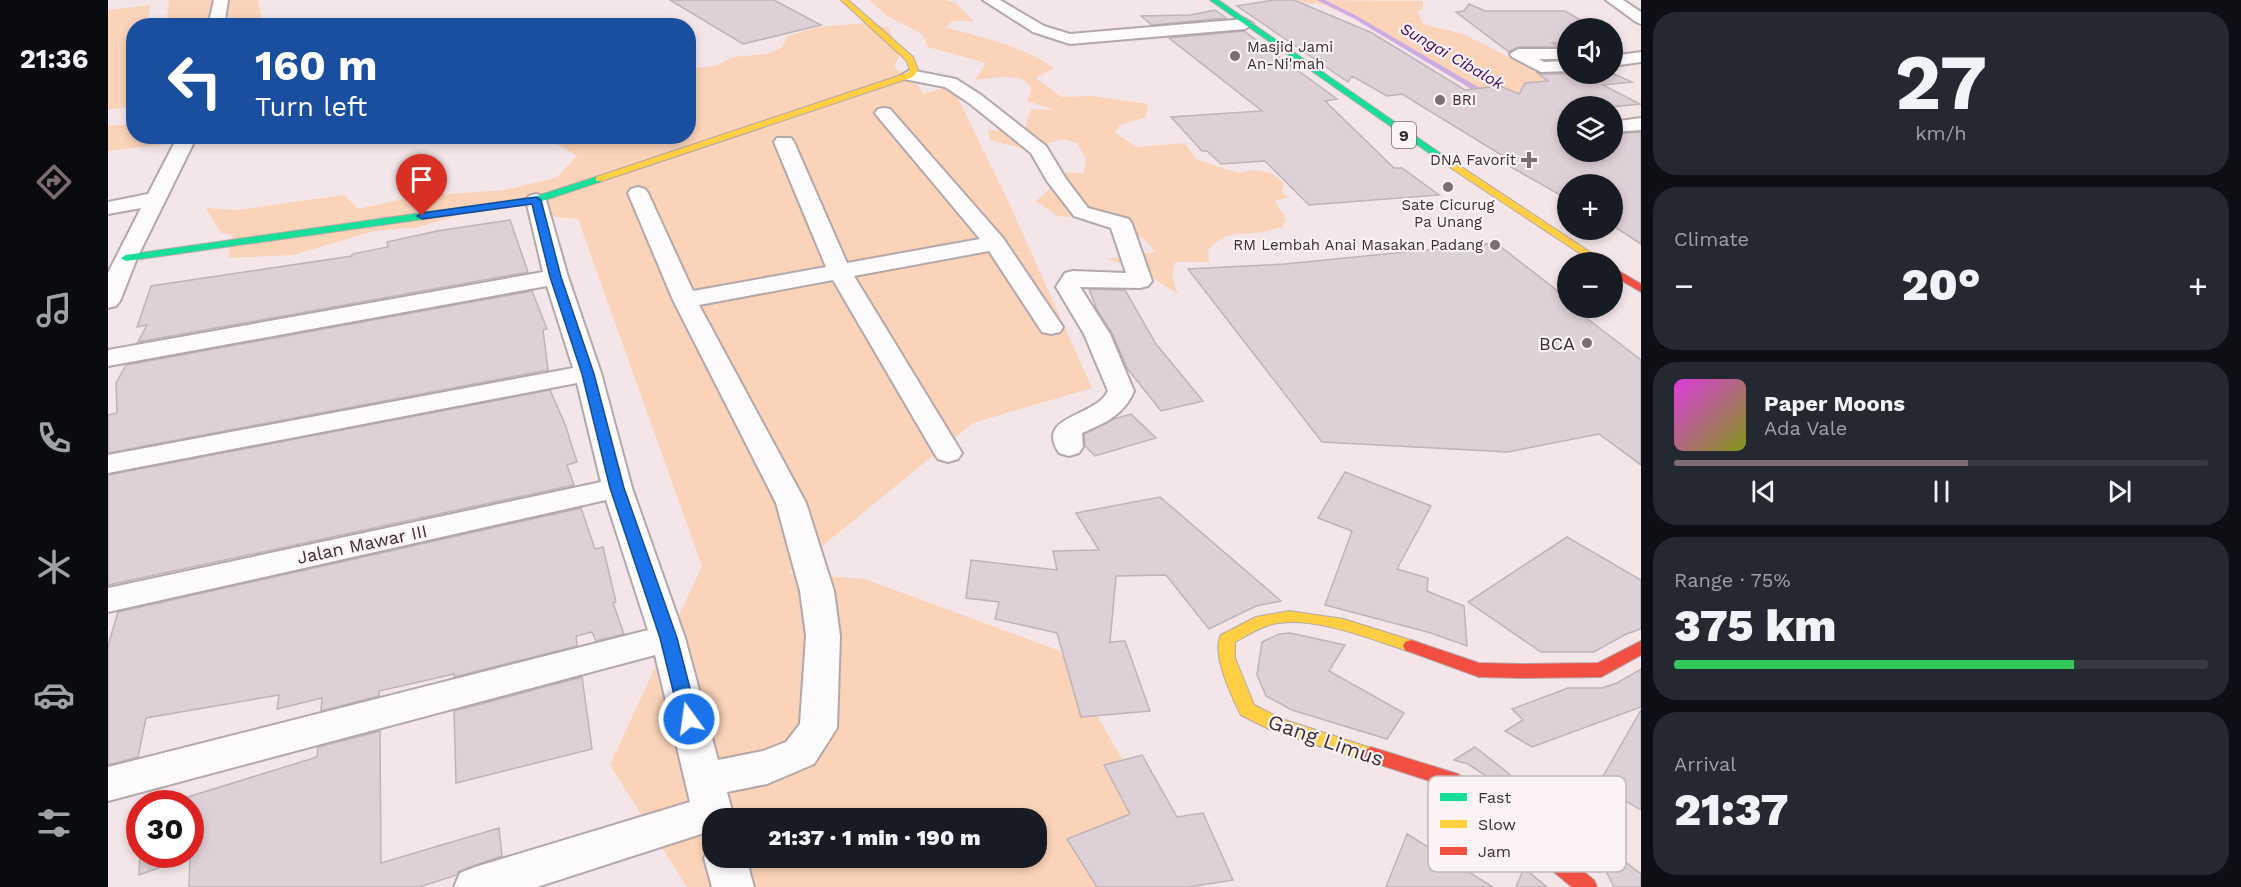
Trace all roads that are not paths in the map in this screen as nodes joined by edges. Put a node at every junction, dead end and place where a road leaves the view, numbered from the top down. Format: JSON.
{"nodes":[{"id":1,"x":221,"y":0,"type":"edge"},
{"id":2,"x":844,"y":0,"type":"edge"},
{"id":3,"x":990,"y":0,"type":"edge"},
{"id":4,"x":1213,"y":0,"type":"edge"},
{"id":5,"x":1613,"y":0,"type":"edge"},
{"id":6,"x":218,"y":18,"type":"edge"},
{"id":7,"x":1641,"y":20,"type":"edge"},
{"id":8,"x":1245,"y":24,"type":"junction"},
{"id":9,"x":1557,"y":54,"type":"edge"},
{"id":10,"x":1623,"y":55,"type":"edge"},
{"id":11,"x":1641,"y":56,"type":"edge"},
{"id":12,"x":1623,"y":59,"type":"edge"},
{"id":13,"x":1557,"y":66,"type":"edge"},
{"id":14,"x":910,"y":75,"type":"junction"},
{"id":15,"x":884,"y":113,"type":"dead end"},
{"id":16,"x":1641,"y":124,"type":"edge"},
{"id":17,"x":1623,"y":126,"type":"edge"},
{"id":18,"x":784,"y":142,"type":"dead end"},
{"id":19,"x":184,"y":144,"type":"edge"},
{"id":20,"x":638,"y":193,"type":"dead end"},
{"id":21,"x":156,"y":199,"type":"junction"},
{"id":22,"x":536,"y":200,"type":"junction"},
{"id":23,"x":108,"y":208,"type":"edge"},
{"id":24,"x":995,"y":243,"type":"junction"},
{"id":25,"x":1585,"y":252,"type":"edge"},
{"id":26,"x":117,"y":268,"type":"edge"},
{"id":27,"x":840,"y":271,"type":"junction"},
{"id":28,"x":556,"y":277,"type":"junction"},
{"id":29,"x":1623,"y":277,"type":"edge"},
{"id":30,"x":1641,"y":289,"type":"edge"},
{"id":31,"x":686,"y":300,"type":"junction"},
{"id":32,"x":108,"y":301,"type":"edge"},
{"id":33,"x":1051,"y":327,"type":"dead end"},
{"id":34,"x":108,"y":358,"type":"edge"},
{"id":35,"x":588,"y":374,"type":"junction"},
{"id":36,"x":1069,"y":447,"type":"dead end"},
{"id":37,"x":948,"y":453,"type":"dead end"},
{"id":38,"x":108,"y":464,"type":"edge"},
{"id":39,"x":617,"y":488,"type":"junction"},
{"id":40,"x":108,"y":600,"type":"edge"},
{"id":41,"x":669,"y":638,"type":"junction"},
{"id":42,"x":1641,"y":647,"type":"edge"},
{"id":43,"x":1438,"y":776,"type":"edge"},
{"id":44,"x":108,"y":784,"type":"edge"},
{"id":45,"x":710,"y":804,"type":"edge"},
{"id":46,"x":728,"y":868,"type":"edge"},
{"id":47,"x":1569,"y":872,"type":"edge"},
{"id":48,"x":476,"y":887,"type":"edge"},
{"id":49,"x":733,"y":887,"type":"edge"},
{"id":50,"x":1587,"y":887,"type":"edge"}],
"edges":[{"from":1,"to":6,"type":"street"},
{"from":2,"to":14,"type":"main road"},
{"from":3,"to":8,"type":"street"},
{"from":4,"to":8,"type":"main road","number":"9"},
{"from":5,"to":7,"type":"street"},
{"from":8,"to":25,"type":"main road","number":"9"},
{"from":9,"to":13,"type":"street"},
{"from":10,"to":11,"type":"street"},
{"from":11,"to":12,"type":"street"},
{"from":14,"to":22,"type":"main road"},
{"from":14,"to":36,"type":"street"},
{"from":15,"to":24,"type":"street"},
{"from":16,"to":17,"type":"street"},
{"from":18,"to":27,"type":"street"},
{"from":19,"to":21,"type":"street"},
{"from":20,"to":31,"type":"street"},
{"from":21,"to":23,"type":"street"},
{"from":21,"to":26,"type":"street"},
{"from":22,"to":26,"type":"main road"},
{"from":22,"to":28,"type":"street"},
{"from":24,"to":27,"type":"street"},
{"from":24,"to":33,"type":"street"},
{"from":26,"to":32,"type":"street"},
{"from":27,"to":31,"type":"street"},
{"from":27,"to":37,"type":"street"},
{"from":28,"to":34,"type":"street"},
{"from":28,"to":35,"type":"street"},
{"from":29,"to":30,"type":"main road"},
{"from":31,"to":45,"type":"street"},
{"from":35,"to":38,"type":"street"},
{"from":35,"to":39,"type":"street"},
{"from":39,"to":40,"type":"street","name":"Jalan Mawar III"},
{"from":39,"to":41,"type":"street"},
{"from":41,"to":44,"type":"street"},
{"from":41,"to":45,"type":"street"},
{"from":42,"to":43,"type":"main road","name":"Gang Limus"},
{"from":45,"to":48,"type":"street"},
{"from":46,"to":49,"type":"street"},
{"from":47,"to":50,"type":"main road","name":"Gang Limus"}]}
